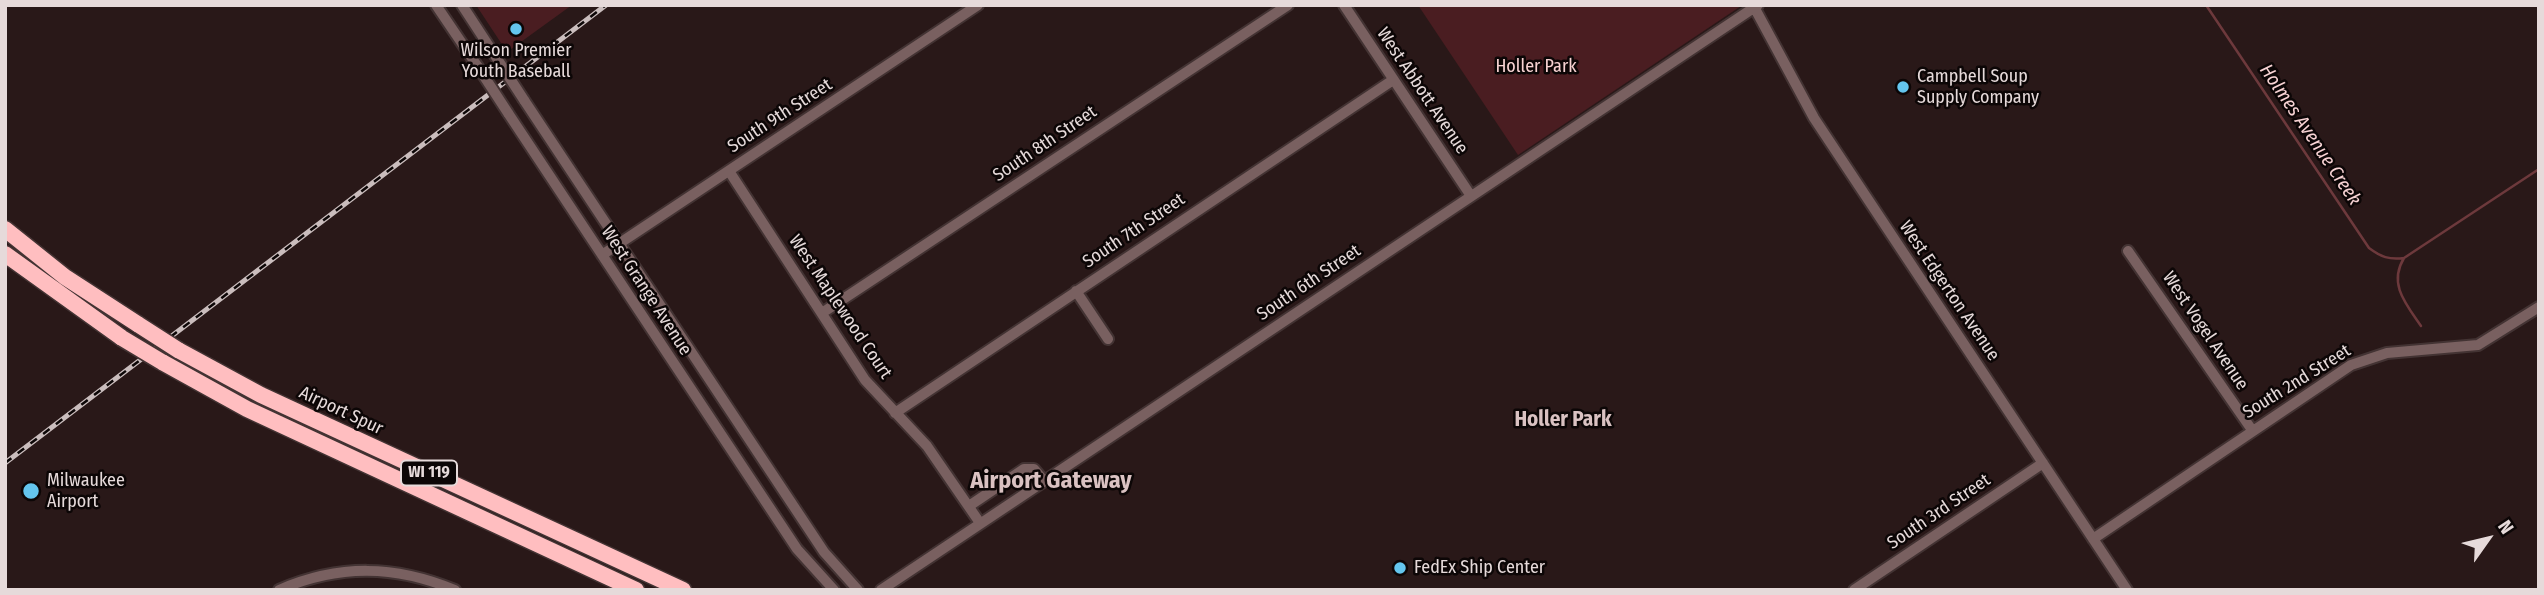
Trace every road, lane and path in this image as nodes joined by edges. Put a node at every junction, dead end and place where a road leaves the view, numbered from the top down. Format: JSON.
{"nodes":[{"id":1,"x":436,"y":5,"type":"edge"},
{"id":2,"x":462,"y":5,"type":"edge"},
{"id":3,"x":978,"y":5,"type":"edge"},
{"id":4,"x":1288,"y":5,"type":"edge"},
{"id":5,"x":1344,"y":5,"type":"edge"},
{"id":6,"x":1755,"y":6,"type":"edge"},
{"id":7,"x":1393,"y":80,"type":"junction"},
{"id":8,"x":729,"y":171,"type":"junction"},
{"id":9,"x":1471,"y":196,"type":"junction"},
{"id":10,"x":5,"y":229,"type":"edge"},
{"id":11,"x":620,"y":244,"type":"junction"},
{"id":12,"x":2128,"y":251,"type":"dead end"},
{"id":13,"x":5,"y":254,"type":"edge"},
{"id":14,"x":602,"y":255,"type":"junction"},
{"id":15,"x":1076,"y":291,"type":"junction"},
{"id":16,"x":2539,"y":307,"type":"edge"},
{"id":17,"x":822,"y":313,"type":"junction"},
{"id":18,"x":1108,"y":339,"type":"dead end"},
{"id":19,"x":719,"y":391,"type":"junction"},
{"id":20,"x":700,"y":404,"type":"junction"},
{"id":21,"x":895,"y":413,"type":"junction"},
{"id":22,"x":2252,"y":430,"type":"junction"},
{"id":23,"x":2043,"y":463,"type":"junction"},
{"id":24,"x":1044,"y":481,"type":"junction"},
{"id":25,"x":969,"y":506,"type":"junction"},
{"id":26,"x":981,"y":523,"type":"junction"},
{"id":27,"x":815,"y":537,"type":"junction"},
{"id":28,"x":2093,"y":539,"type":"junction"},
{"id":29,"x":797,"y":549,"type":"junction"},
{"id":30,"x":900,"y":577,"type":"junction"},
{"id":31,"x":279,"y":590,"type":"edge"},
{"id":32,"x":455,"y":590,"type":"edge"},
{"id":33,"x":636,"y":590,"type":"edge"},
{"id":34,"x":683,"y":590,"type":"edge"},
{"id":35,"x":834,"y":590,"type":"edge"},
{"id":36,"x":858,"y":590,"type":"edge"},
{"id":37,"x":881,"y":590,"type":"edge"},
{"id":38,"x":900,"y":590,"type":"edge"},
{"id":39,"x":1854,"y":590,"type":"edge"},
{"id":40,"x":2127,"y":590,"type":"edge"}],
"edges":[{"from":1,"to":14,"type":"street","name":"West Grange Avenue","bridge":true},
{"from":2,"to":11,"type":"street","name":"West Grange Avenue","bridge":true},
{"from":3,"to":8,"type":"street","name":"South 9th Street"},
{"from":4,"to":17,"type":"street","name":"South 8th Street"},
{"from":5,"to":7,"type":"street","name":"West Abbott Avenue"},
{"from":6,"to":9,"type":"street","name":"South 6th Street"},
{"from":6,"to":23,"type":"street","name":"West Edgerton Avenue"},
{"from":7,"to":9,"type":"street","name":"West Abbott Avenue"},
{"from":7,"to":15,"type":"street","name":"South 7th Street"},
{"from":8,"to":11,"type":"street","name":"South 9th Street"},
{"from":8,"to":17,"type":"street","name":"West Maplewood Court"},
{"from":9,"to":24,"type":"street","name":"South 6th Street"},
{"from":10,"to":34,"type":"highway","name":"Airport Spur","number":"WI 119","bridge":true},
{"from":11,"to":14,"type":"street","name":"South 9th Street"},
{"from":11,"to":19,"type":"street","name":"West Grange Avenue"},
{"from":12,"to":22,"type":"street","name":"West Vogel Avenue"},
{"from":13,"to":33,"type":"highway","number":"WI 119","bridge":true},
{"from":14,"to":20,"type":"street","name":"West Grange Avenue"},
{"from":15,"to":18,"type":"street"},
{"from":15,"to":21,"type":"street","name":"South 7th Street"},
{"from":16,"to":22,"type":"street","name":"South 2nd Street"},
{"from":17,"to":21,"type":"street","name":"West Maplewood Court"},
{"from":19,"to":20,"type":"street"},
{"from":19,"to":27,"type":"street","name":"West Grange Avenue"},
{"from":20,"to":29,"type":"street","name":"West Grange Avenue"},
{"from":21,"to":25,"type":"street","name":"West Maplewood Court"},
{"from":22,"to":28,"type":"street","name":"South 2nd Street"},
{"from":23,"to":28,"type":"street","name":"West Edgerton Avenue"},
{"from":23,"to":39,"type":"street","name":"South 3rd Street"},
{"from":24,"to":25,"type":"street"},
{"from":24,"to":26,"type":"street","name":"South 6th Street"},
{"from":25,"to":26,"type":"street","name":"West Maplewood Court"},
{"from":26,"to":30,"type":"street","name":"South 6th Street"},
{"from":27,"to":29,"type":"street"},
{"from":27,"to":36,"type":"street","name":"West Grange Avenue"},
{"from":28,"to":40,"type":"street","name":"West Edgerton Avenue"},
{"from":29,"to":35,"type":"street","name":"West Grange Avenue"},
{"from":30,"to":37,"type":"street","name":"South 6th Street"},
{"from":30,"to":38,"type":"street"},
{"from":31,"to":32,"type":"street"}]}
